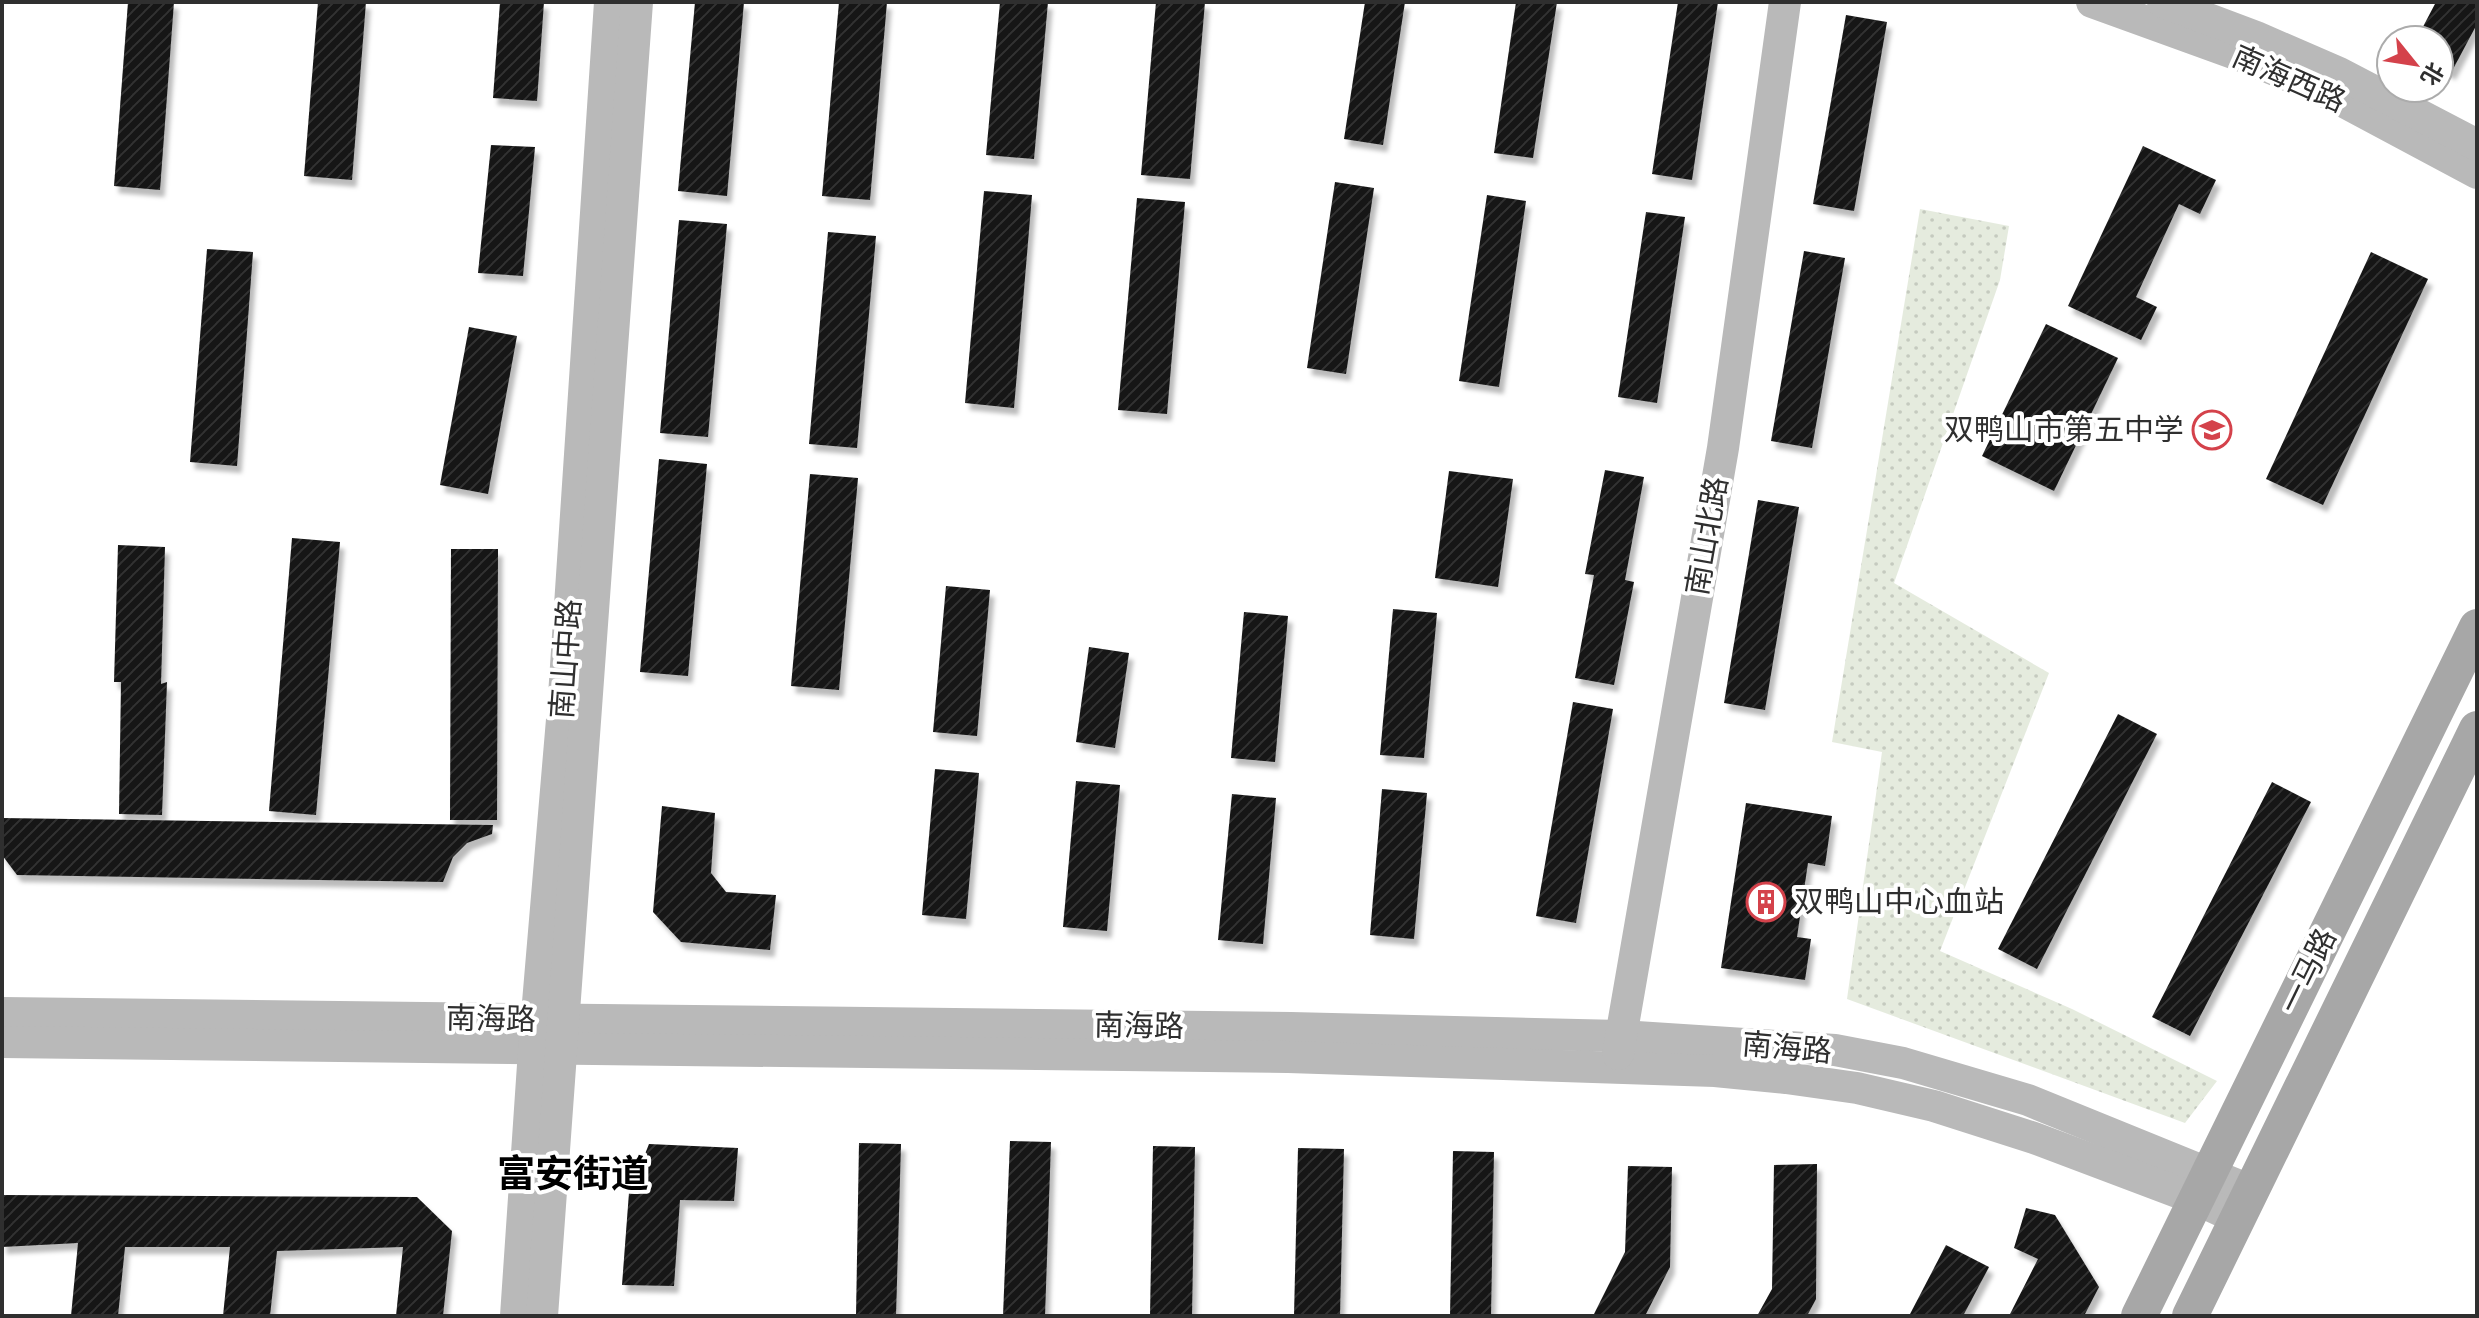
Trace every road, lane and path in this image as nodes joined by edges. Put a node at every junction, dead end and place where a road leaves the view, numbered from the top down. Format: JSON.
{"nodes":[{"id":1,"x":610,"y":2,"type":"edge"},
{"id":2,"x":637,"y":2,"type":"edge"},
{"id":3,"x":1785,"y":2,"type":"edge"},
{"id":4,"x":2092,"y":2,"type":"edge"},
{"id":5,"x":2163,"y":2,"type":"edge"},
{"id":6,"x":2477,"y":145,"type":"edge"},
{"id":7,"x":2477,"y":173,"type":"edge"},
{"id":8,"x":2477,"y":627,"type":"edge"},
{"id":9,"x":2477,"y":729,"type":"edge"},
{"id":10,"x":2,"y":1013,"type":"edge"},
{"id":11,"x":549,"y":1035,"type":"junction"},
{"id":12,"x":1621,"y":1036,"type":"junction"},
{"id":13,"x":2,"y":1042,"type":"edge"},
{"id":14,"x":1616,"y":1069,"type":"junction"},
{"id":15,"x":2202,"y":1186,"type":"junction"},
{"id":16,"x":2245,"y":1205,"type":"junction"},
{"id":17,"x":516,"y":1316,"type":"edge"},
{"id":18,"x":542,"y":1316,"type":"edge"},
{"id":19,"x":2139,"y":1316,"type":"edge"},
{"id":20,"x":2190,"y":1316,"type":"edge"}],
"edges":[{"from":1,"to":11,"type":"main road","name":"南山中路"},
{"from":2,"to":11,"type":"main road","name":"南山中路"},
{"from":3,"to":12,"type":"main road","name":"南山北路"},
{"from":4,"to":7,"type":"main road","name":"南海西路"},
{"from":5,"to":6,"type":"main road","name":"南海西路"},
{"from":8,"to":15,"type":"main road","name":"一马路"},
{"from":9,"to":16,"type":"main road","name":"一马路"},
{"from":10,"to":11,"type":"main road","name":"南海路"},
{"from":11,"to":12,"type":"main road","name":"南海路"},
{"from":11,"to":13,"type":"main road","name":"南海路"},
{"from":11,"to":14,"type":"main road","name":"南海路"},
{"from":11,"to":17,"type":"main road","name":"南山中路"},
{"from":11,"to":18,"type":"main road","name":"南山中路"},
{"from":12,"to":14,"type":"main road","name":"南山北路"},
{"from":12,"to":15,"type":"main road","name":"南海路"},
{"from":14,"to":15,"type":"main road","name":"南海路"},
{"from":15,"to":16,"type":"main road","name":"南海路"},
{"from":15,"to":19,"type":"main road","name":"一马路"},
{"from":16,"to":20,"type":"main road","name":"一马路"}]}
